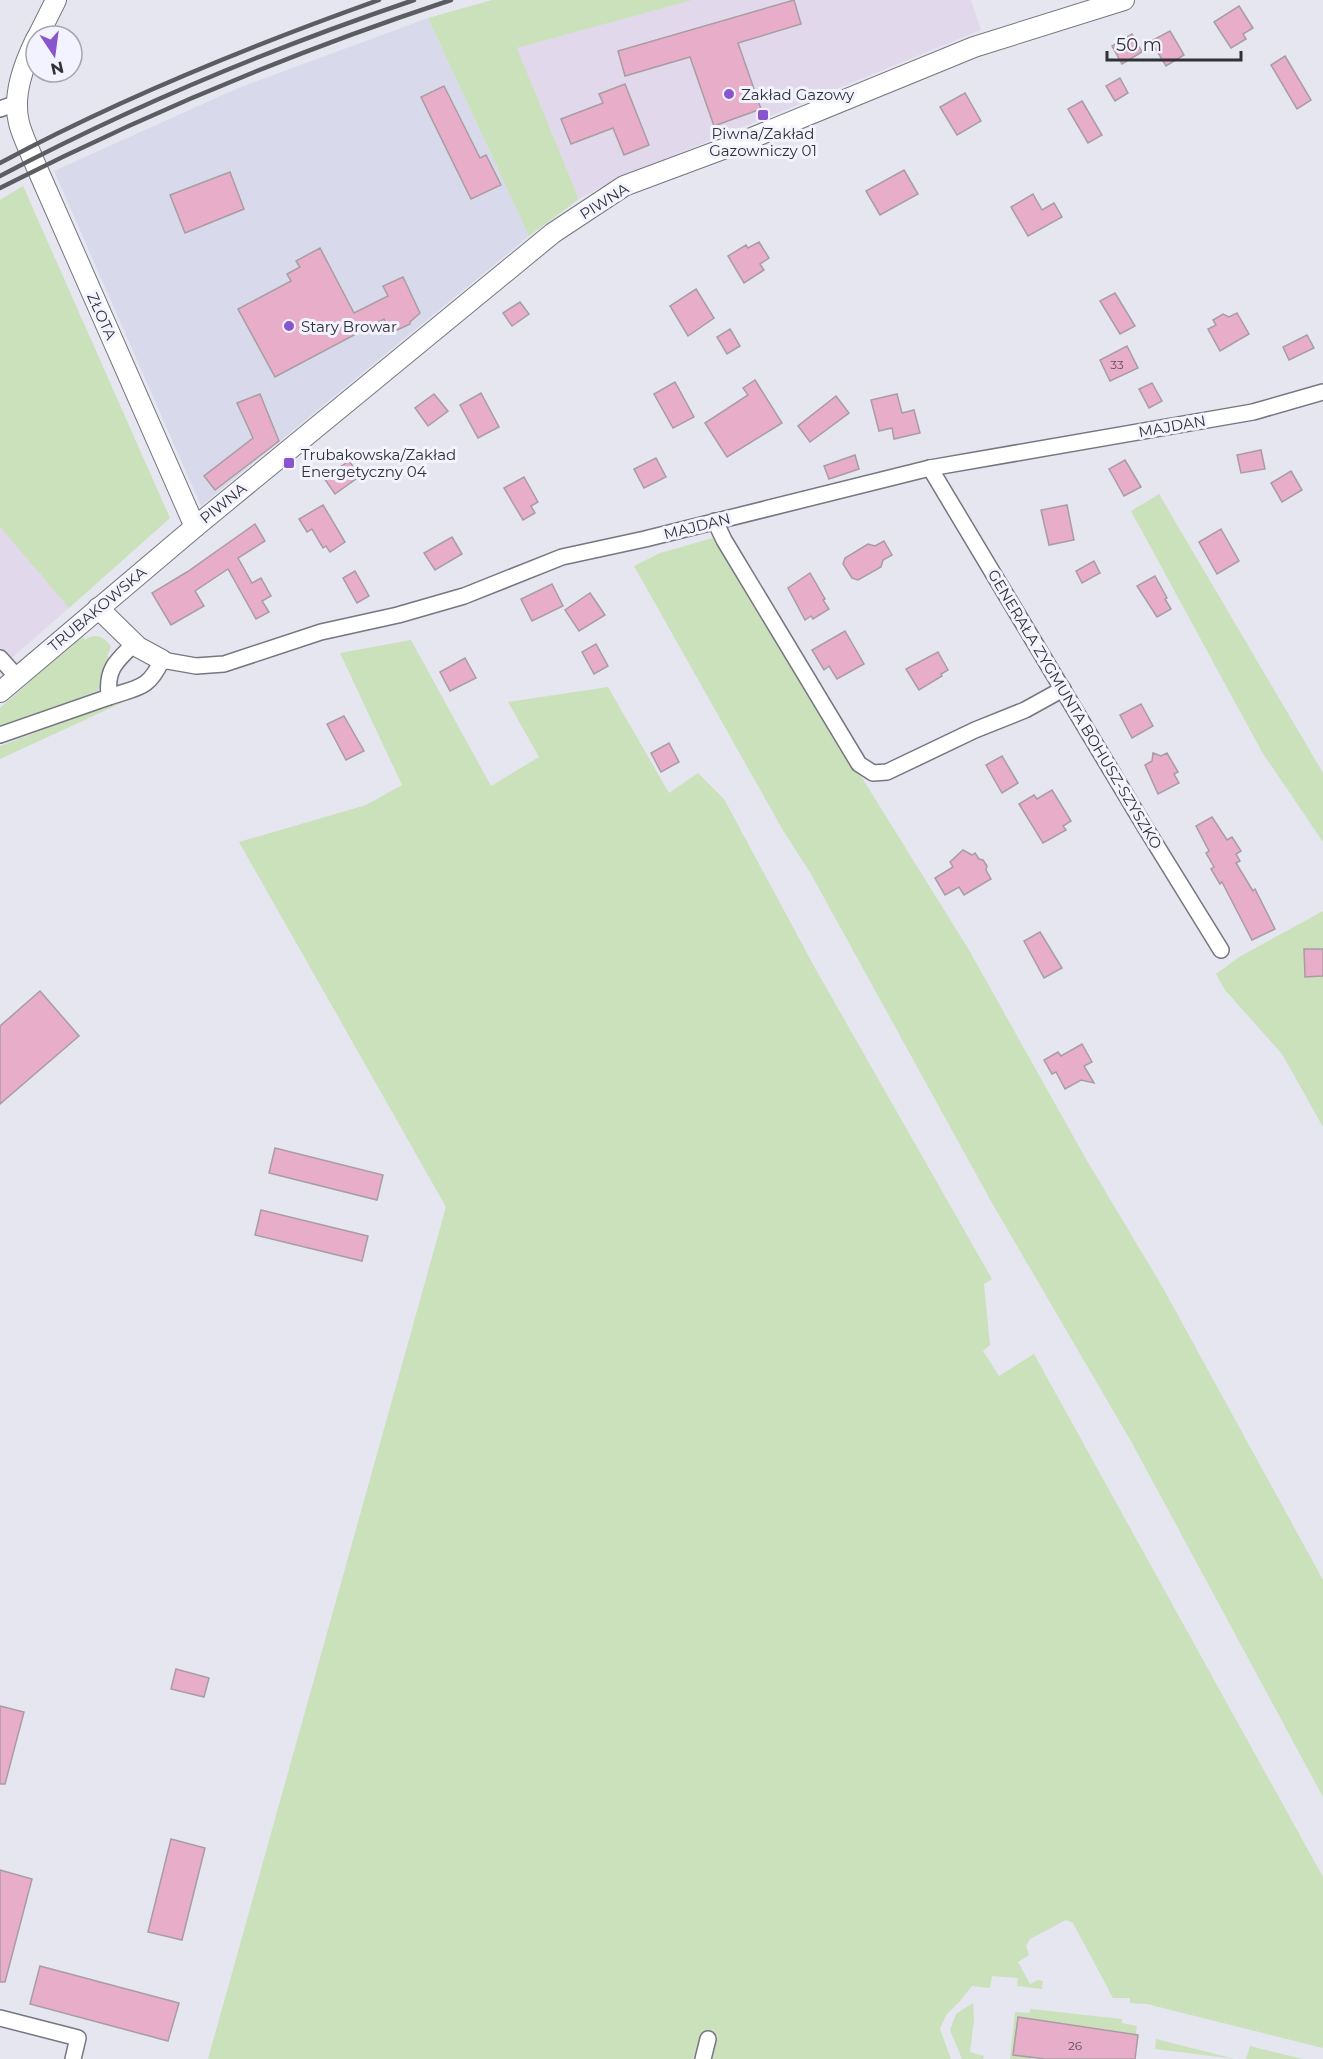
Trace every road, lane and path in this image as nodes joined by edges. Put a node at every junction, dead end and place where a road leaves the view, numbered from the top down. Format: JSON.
{"nodes":[{"id":1,"x":56,"y":0,"type":"edge"},
{"id":2,"x":1124,"y":0,"type":"edge"},
{"id":3,"x":44,"y":24,"type":"edge"},
{"id":4,"x":24,"y":69,"type":"edge"},
{"id":5,"x":8,"y":106,"type":"edge"},
{"id":6,"x":1323,"y":392,"type":"edge"},
{"id":7,"x":930,"y":468,"type":"junction"},
{"id":8,"x":715,"y":521,"type":"junction"},
{"id":9,"x":195,"y":527,"type":"junction"},
{"id":10,"x":98,"y":608,"type":"junction"},
{"id":11,"x":134,"y":644,"type":"junction"},
{"id":12,"x":0,"y":658,"type":"edge"},
{"id":13,"x":162,"y":660,"type":"junction"},
{"id":14,"x":16,"y":677,"type":"junction"},
{"id":15,"x":1063,"y":689,"type":"junction"},
{"id":16,"x":0,"y":692,"type":"edge"},
{"id":17,"x":109,"y":697,"type":"junction"},
{"id":18,"x":0,"y":735,"type":"edge"},
{"id":19,"x":1221,"y":950,"type":"dead end"},
{"id":20,"x":0,"y":2018,"type":"edge"},
{"id":21,"x":708,"y":2039,"type":"dead end"},
{"id":22,"x":73,"y":2059,"type":"edge"},
{"id":23,"x":703,"y":2059,"type":"edge"}],
"edges":[{"from":1,"to":3,"type":"street"},
{"from":2,"to":9,"type":"street","name":"PIWNA"},
{"from":4,"to":5,"type":"street"},
{"from":5,"to":9,"type":"street","name":"ZŁOTA"},
{"from":6,"to":7,"type":"street","name":"MAJDAN"},
{"from":7,"to":8,"type":"street","name":"MAJDAN"},
{"from":7,"to":15,"type":"street","name":"GENERAŁA ZYGMUNTA BOHUSZ-SZYSZKO"},
{"from":8,"to":13,"type":"street","name":"MAJDAN"},
{"from":8,"to":15,"type":"street"},
{"from":9,"to":10,"type":"street","name":"TRUBAKOWSKA"},
{"from":10,"to":11,"type":"street","name":"MAJDAN"},
{"from":10,"to":14,"type":"street","name":"TRUBAKOWSKA"},
{"from":11,"to":13,"type":"street","name":"MAJDAN"},
{"from":11,"to":17,"type":"street"},
{"from":12,"to":14,"type":"street"},
{"from":13,"to":17,"type":"street"},
{"from":14,"to":16,"type":"street","name":"TRUBAKOWSKA"},
{"from":15,"to":19,"type":"street","name":"GENERAŁA ZYGMUNTA BOHUSZ-SZYSZKO"},
{"from":17,"to":18,"type":"street"},
{"from":20,"to":22,"type":"street"},
{"from":21,"to":23,"type":"street"}]}
